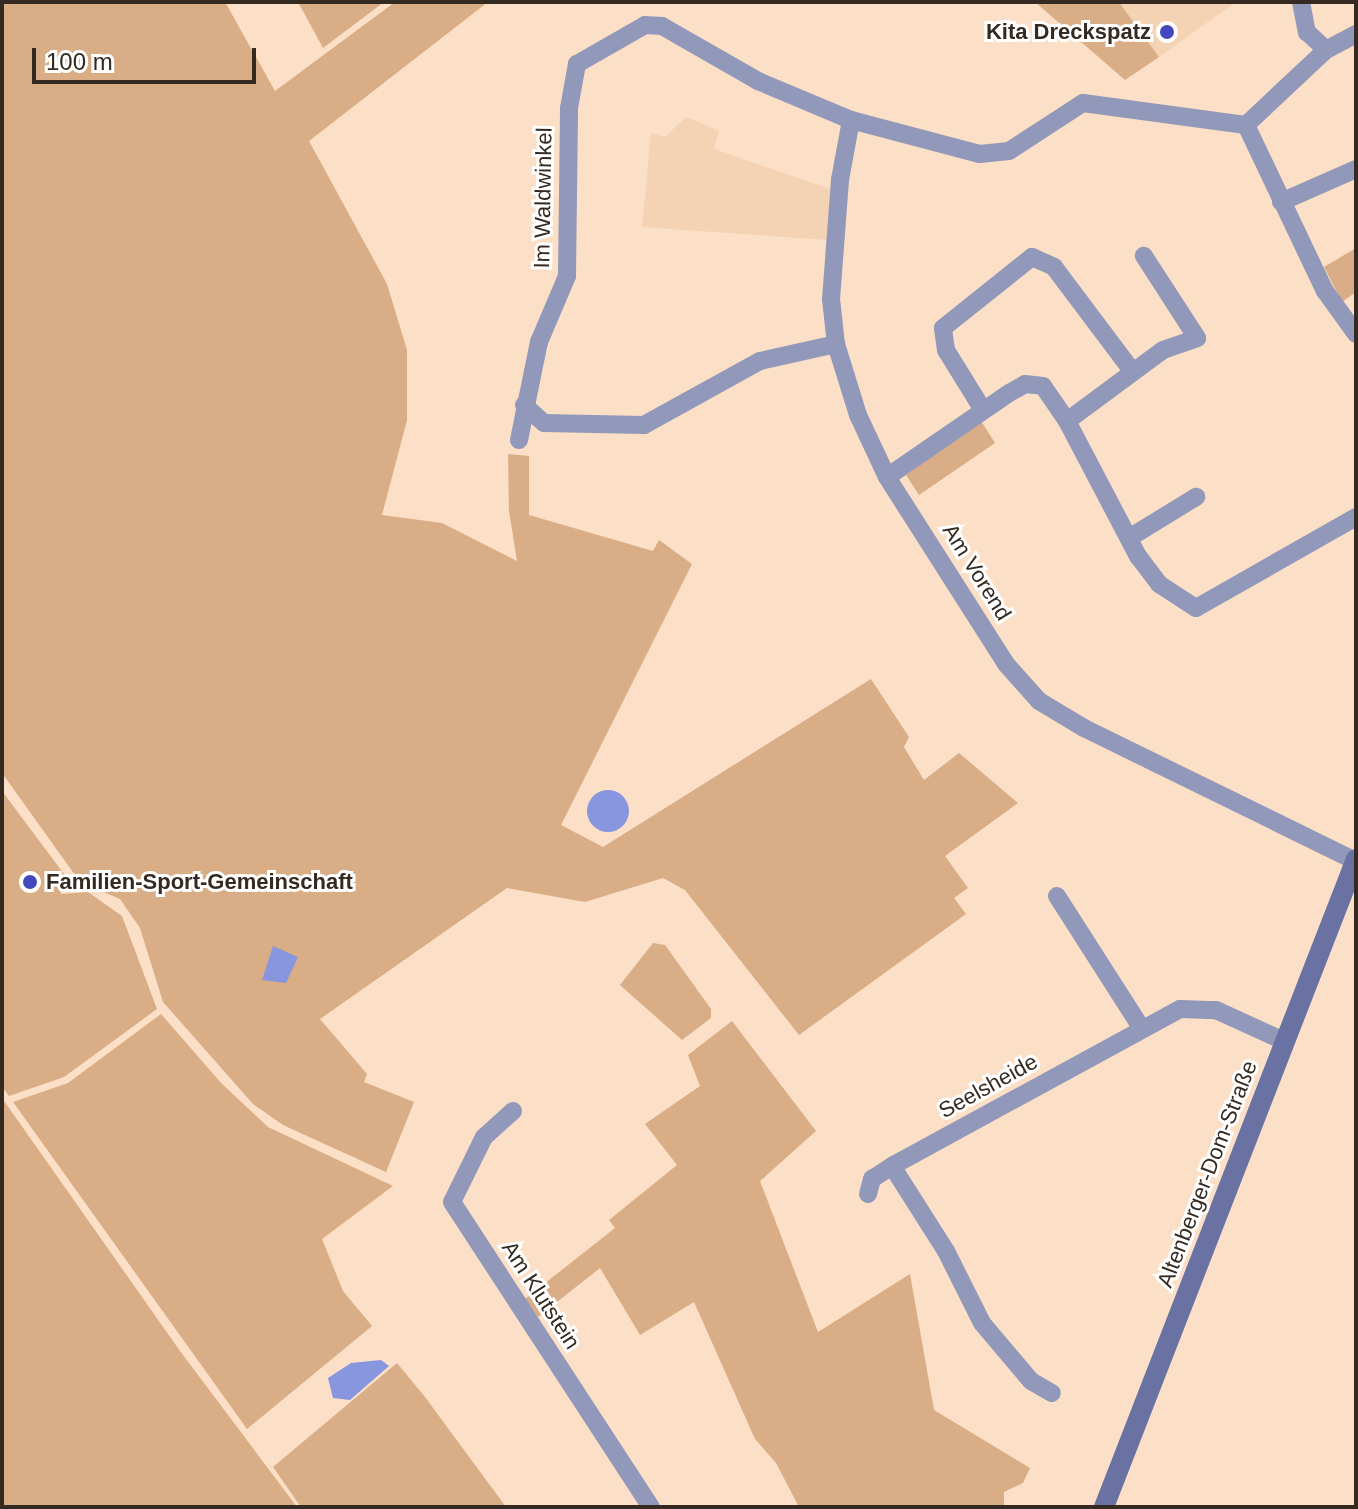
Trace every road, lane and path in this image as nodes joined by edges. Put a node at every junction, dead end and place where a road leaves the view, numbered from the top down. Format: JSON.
{"nodes":[{"id":1,"x":1301,"y":2,"type":"edge"},
{"id":2,"x":1356,"y":34,"type":"edge"},
{"id":3,"x":1326,"y":50,"type":"junction"},
{"id":4,"x":851,"y":120,"type":"junction"},
{"id":5,"x":1246,"y":125,"type":"junction"},
{"id":6,"x":1356,"y":169,"type":"edge"},
{"id":7,"x":1281,"y":202,"type":"junction"},
{"id":8,"x":1144,"y":256,"type":"dead end"},
{"id":9,"x":1356,"y":334,"type":"edge"},
{"id":10,"x":836,"y":344,"type":"junction"},
{"id":11,"x":1132,"y":371,"type":"junction"},
{"id":12,"x":524,"y":405,"type":"junction"},
{"id":13,"x":983,"y":410,"type":"junction"},
{"id":14,"x":1067,"y":421,"type":"junction"},
{"id":15,"x":519,"y":440,"type":"dead end"},
{"id":16,"x":887,"y":477,"type":"junction"},
{"id":17,"x":1196,"y":497,"type":"dead end"},
{"id":18,"x":1356,"y":517,"type":"edge"},
{"id":19,"x":1129,"y":538,"type":"junction"},
{"id":20,"x":1356,"y":860,"type":"edge"},
{"id":21,"x":1057,"y":896,"type":"dead end"},
{"id":22,"x":1142,"y":1029,"type":"junction"},
{"id":23,"x":1284,"y":1041,"type":"junction"},
{"id":24,"x":513,"y":1111,"type":"dead end"},
{"id":25,"x":892,"y":1166,"type":"junction"},
{"id":26,"x":868,"y":1194,"type":"dead end"},
{"id":27,"x":1052,"y":1393,"type":"dead end"},
{"id":28,"x":651,"y":1507,"type":"edge"},
{"id":29,"x":1104,"y":1507,"type":"edge"}],
"edges":[{"from":1,"to":3,"type":"street"},
{"from":2,"to":3,"type":"street"},
{"from":3,"to":5,"type":"street"},
{"from":4,"to":5,"type":"street"},
{"from":4,"to":10,"type":"street","name":"Am Vorend"},
{"from":4,"to":12,"type":"street","name":"Im Waldwinkel"},
{"from":5,"to":7,"type":"street"},
{"from":6,"to":7,"type":"street"},
{"from":7,"to":9,"type":"street"},
{"from":8,"to":11,"type":"street"},
{"from":10,"to":12,"type":"street"},
{"from":10,"to":16,"type":"street","name":"Am Vorend"},
{"from":11,"to":13,"type":"street"},
{"from":11,"to":14,"type":"street"},
{"from":12,"to":15,"type":"street","name":"Im Waldwinkel"},
{"from":13,"to":14,"type":"street"},
{"from":13,"to":16,"type":"street"},
{"from":14,"to":19,"type":"street"},
{"from":16,"to":20,"type":"street","name":"Am Vorend"},
{"from":17,"to":19,"type":"street"},
{"from":18,"to":19,"type":"street"},
{"from":20,"to":23,"type":"main road","name":"Altenberger-Dom-Straße"},
{"from":21,"to":22,"type":"street"},
{"from":22,"to":23,"type":"street","name":"Seelsheide"},
{"from":22,"to":25,"type":"street","name":"Seelsheide"},
{"from":23,"to":29,"type":"main road","name":"Altenberger-Dom-Straße"},
{"from":24,"to":28,"type":"street","name":"Am Klutstein"},
{"from":25,"to":26,"type":"street","name":"Seelsheide"},
{"from":25,"to":27,"type":"street"}]}
